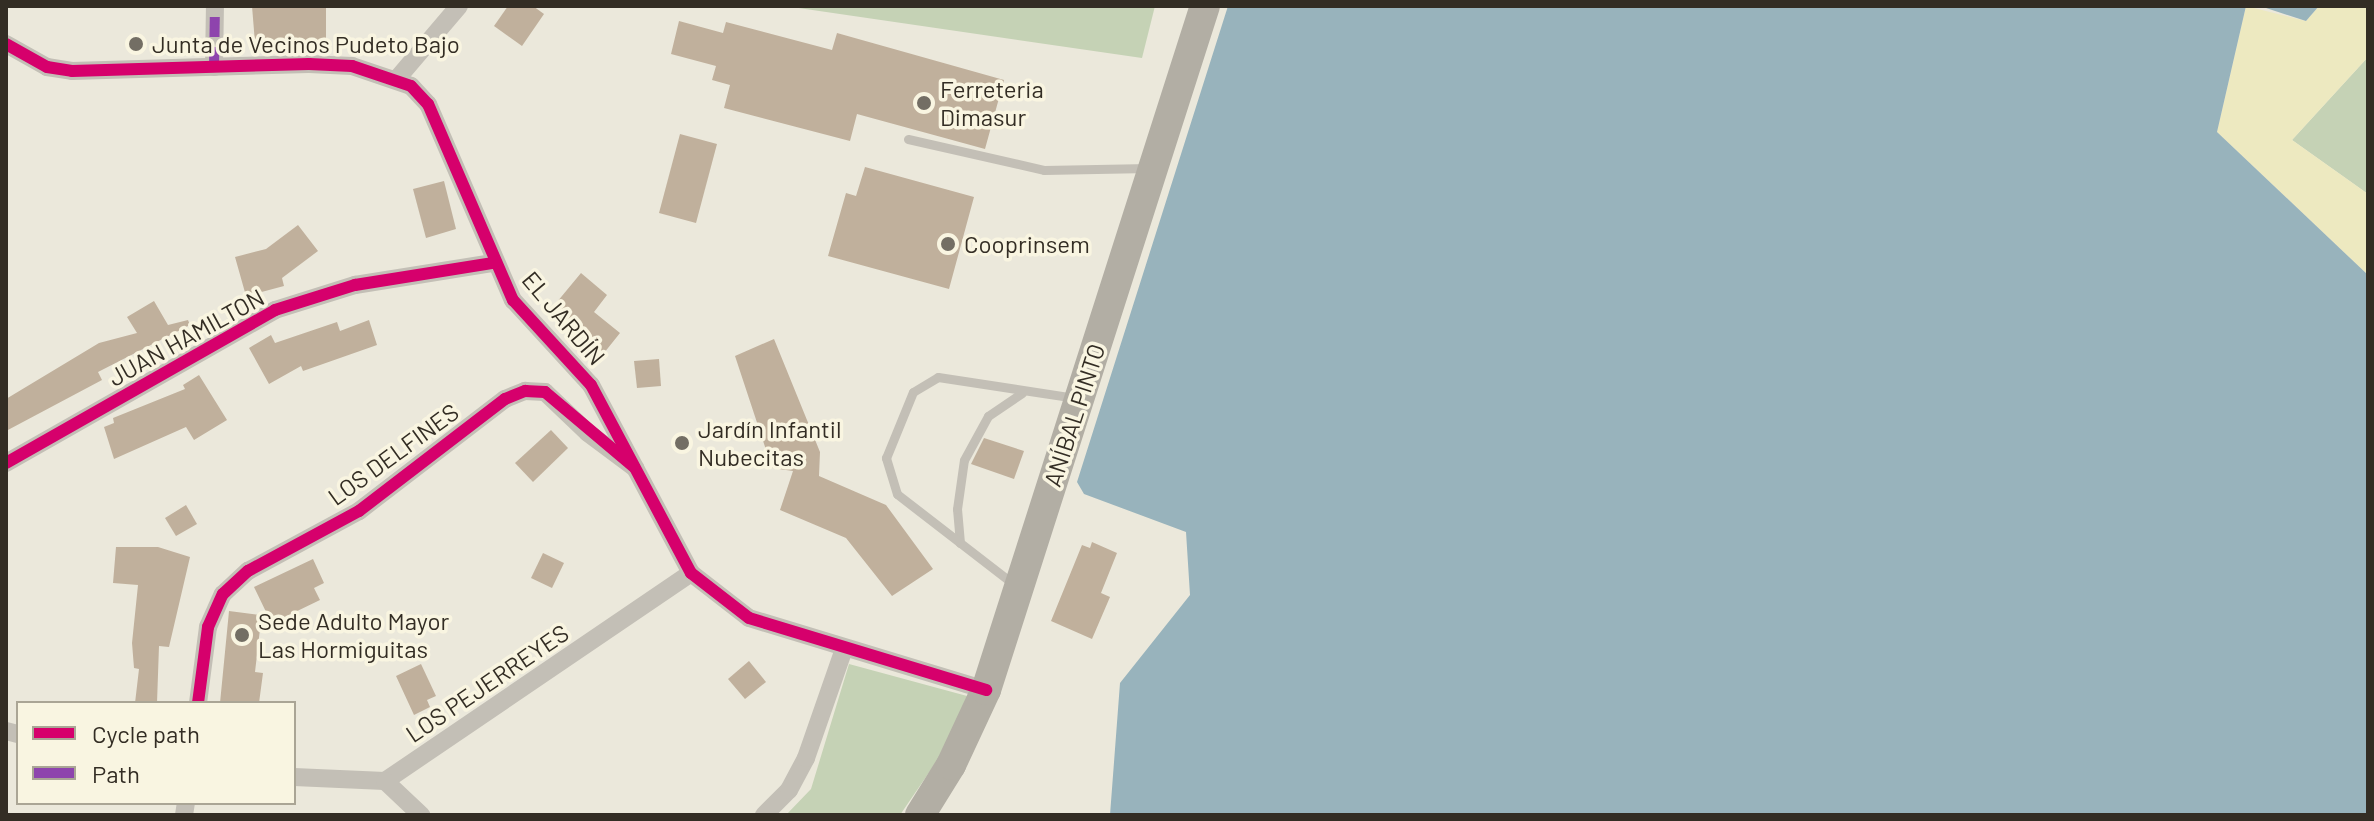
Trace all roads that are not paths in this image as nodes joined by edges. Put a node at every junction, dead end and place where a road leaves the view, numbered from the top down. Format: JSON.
{"nodes":[{"id":1,"x":215,"y":6,"type":"edge"},
{"id":2,"x":459,"y":6,"type":"edge"},
{"id":3,"x":1205,"y":6,"type":"edge"},
{"id":4,"x":6,"y":44,"type":"edge"},
{"id":5,"x":214,"y":67,"type":"junction"},
{"id":6,"x":396,"y":80,"type":"junction"},
{"id":7,"x":908,"y":139,"type":"dead end"},
{"id":8,"x":1153,"y":168,"type":"junction"},
{"id":9,"x":493,"y":263,"type":"junction"},
{"id":10,"x":1022,"y":393,"type":"junction"},
{"id":11,"x":1079,"y":398,"type":"junction"},
{"id":12,"x":6,"y":463,"type":"edge"},
{"id":13,"x":637,"y":469,"type":"junction"},
{"id":14,"x":960,"y":543,"type":"junction"},
{"id":15,"x":691,"y":573,"type":"junction"},
{"id":16,"x":1019,"y":588,"type":"junction"},
{"id":17,"x":844,"y":649,"type":"junction"},
{"id":18,"x":986,"y":690,"type":"junction"},
{"id":19,"x":198,"y":701,"type":"edge"},
{"id":20,"x":296,"y":777,"type":"edge"},
{"id":21,"x":385,"y":781,"type":"junction"},
{"id":22,"x":421,"y":815,"type":"edge"},
{"id":23,"x":764,"y":815,"type":"edge"},
{"id":24,"x":920,"y":815,"type":"edge"}],
"edges":[{"from":1,"to":5,"type":"street"},
{"from":2,"to":6,"type":"street"},
{"from":3,"to":8,"type":"main road","name":"ANÍBAL PINTO"},
{"from":4,"to":5,"type":"street","name":"EL JARDÍN"},
{"from":5,"to":6,"type":"street","name":"EL JARDÍN"},
{"from":6,"to":9,"type":"street","name":"EL JARDÍN"},
{"from":7,"to":8,"type":"lane"},
{"from":8,"to":11,"type":"main road","name":"ANÍBAL PINTO"},
{"from":9,"to":12,"type":"street","name":"JUAN HAMILTON"},
{"from":9,"to":13,"type":"street","name":"EL JARDÍN"},
{"from":10,"to":11,"type":"lane"},
{"from":10,"to":14,"type":"lane"},
{"from":10,"to":14,"type":"lane"},
{"from":11,"to":16,"type":"main road","name":"ANÍBAL PINTO"},
{"from":13,"to":15,"type":"street","name":"EL JARDÍN"},
{"from":13,"to":19,"type":"street","name":"LOS DELFINES"},
{"from":14,"to":16,"type":"lane"},
{"from":15,"to":17,"type":"street","name":"EL JARDÍN"},
{"from":15,"to":21,"type":"street","name":"LOS PEJERREYES"},
{"from":16,"to":18,"type":"main road","name":"ANÍBAL PINTO"},
{"from":17,"to":18,"type":"street","name":"EL JARDÍN"},
{"from":17,"to":23,"type":"street"},
{"from":18,"to":24,"type":"main road","name":"ANÍBAL PINTO"},
{"from":20,"to":21,"type":"street"},
{"from":21,"to":22,"type":"street"}]}
